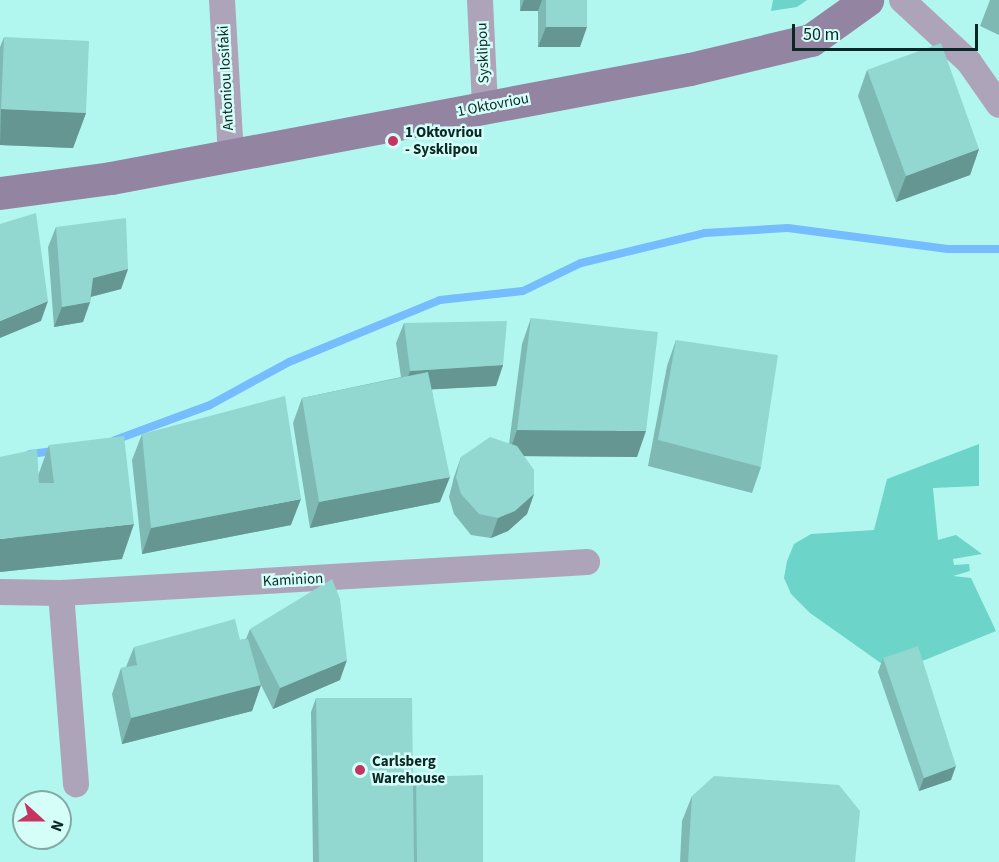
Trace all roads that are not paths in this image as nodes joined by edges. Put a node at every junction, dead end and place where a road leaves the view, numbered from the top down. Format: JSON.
{"nodes":[{"id":1,"x":222,"y":0,"type":"edge"},
{"id":2,"x":480,"y":0,"type":"edge"},
{"id":3,"x":867,"y":0,"type":"edge"},
{"id":4,"x":902,"y":0,"type":"edge"},
{"id":5,"x":999,"y":105,"type":"edge"},
{"id":6,"x":485,"y":106,"type":"junction"},
{"id":7,"x":231,"y":155,"type":"junction"},
{"id":8,"x":0,"y":193,"type":"edge"},
{"id":9,"x":587,"y":562,"type":"dead end"},
{"id":10,"x":0,"y":592,"type":"edge"},
{"id":11,"x":61,"y":593,"type":"junction"},
{"id":12,"x":76,"y":784,"type":"dead end"}],
"edges":[{"from":1,"to":7,"type":"street","name":"Antoniou Iosifaki"},
{"from":2,"to":6,"type":"street","name":"Sysklipou"},
{"from":3,"to":6,"type":"street","name":"1 Oktovriou"},
{"from":4,"to":5,"type":"street"},
{"from":6,"to":7,"type":"street","name":"1 Oktovriou"},
{"from":7,"to":8,"type":"street","name":"1 Oktovriou"},
{"from":9,"to":11,"type":"street","name":"Kaminion"},
{"from":10,"to":11,"type":"street","name":"Kaminion"},
{"from":11,"to":12,"type":"street"}]}
